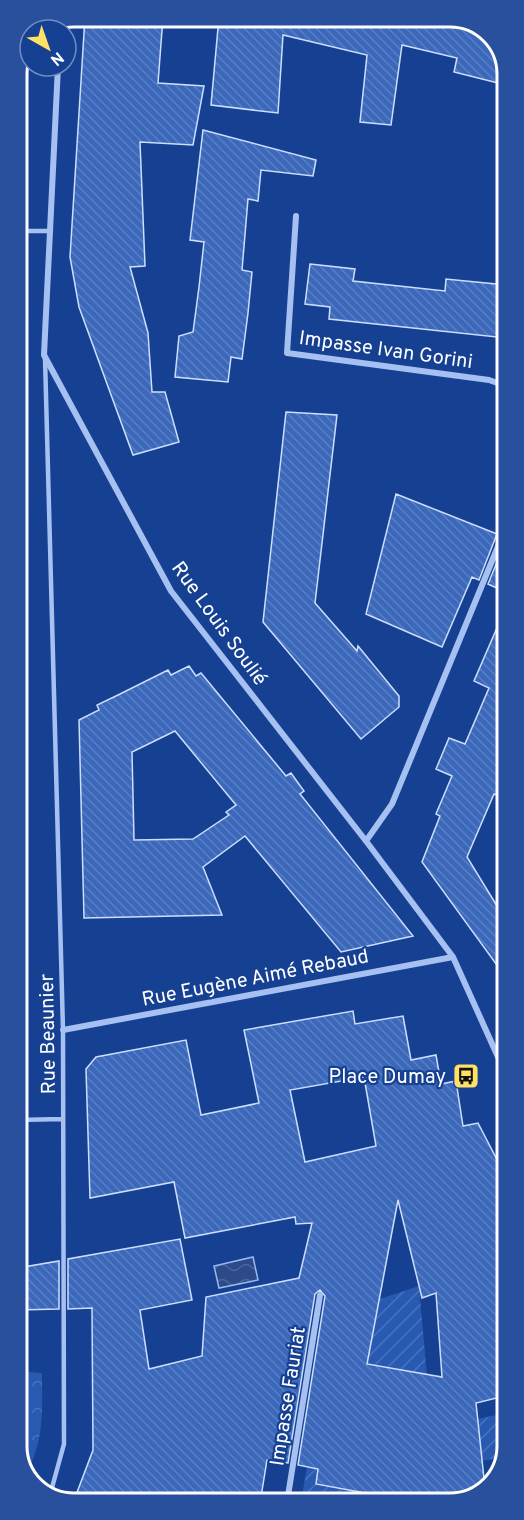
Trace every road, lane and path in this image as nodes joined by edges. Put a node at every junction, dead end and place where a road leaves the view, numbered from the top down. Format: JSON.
{"nodes":[{"id":1,"x":57,"y":78,"type":"edge"},
{"id":2,"x":296,"y":216,"type":"dead end"},
{"id":3,"x":27,"y":231,"type":"edge"},
{"id":4,"x":51,"y":231,"type":"junction"},
{"id":5,"x":45,"y":355,"type":"junction"},
{"id":6,"x":497,"y":383,"type":"edge"},
{"id":7,"x":497,"y":549,"type":"edge"},
{"id":8,"x":366,"y":841,"type":"junction"},
{"id":9,"x":453,"y":957,"type":"junction"},
{"id":10,"x":63,"y":1030,"type":"junction"},
{"id":11,"x":497,"y":1055,"type":"edge"},
{"id":12,"x":63,"y":1119,"type":"junction"},
{"id":13,"x":27,"y":1120,"type":"edge"},
{"id":14,"x":320,"y":1295,"type":"dead end"},
{"id":15,"x":52,"y":1487,"type":"edge"},
{"id":16,"x":288,"y":1493,"type":"edge"}],
"edges":[{"from":1,"to":4,"type":"street"},
{"from":2,"to":6,"type":"street","name":"Impasse Ivan Gorini"},
{"from":3,"to":4,"type":"lane"},
{"from":4,"to":5,"type":"street"},
{"from":5,"to":8,"type":"street","name":"Rue Louis Soulié"},
{"from":5,"to":10,"type":"lane","name":"Rue Beaunier"},
{"from":7,"to":8,"type":"street"},
{"from":8,"to":9,"type":"street","name":"Rue Louis Soulié"},
{"from":9,"to":10,"type":"street","name":"Rue Eugène Aimé Rebaud"},
{"from":9,"to":11,"type":"street","name":"Rue Louis Soulié"},
{"from":10,"to":12,"type":"lane","name":"Rue Beaunier"},
{"from":12,"to":13,"type":"lane"},
{"from":12,"to":15,"type":"lane","name":"Rue Beaunier"},
{"from":14,"to":16,"type":"street","name":"Impasse Fauriat"}]}
